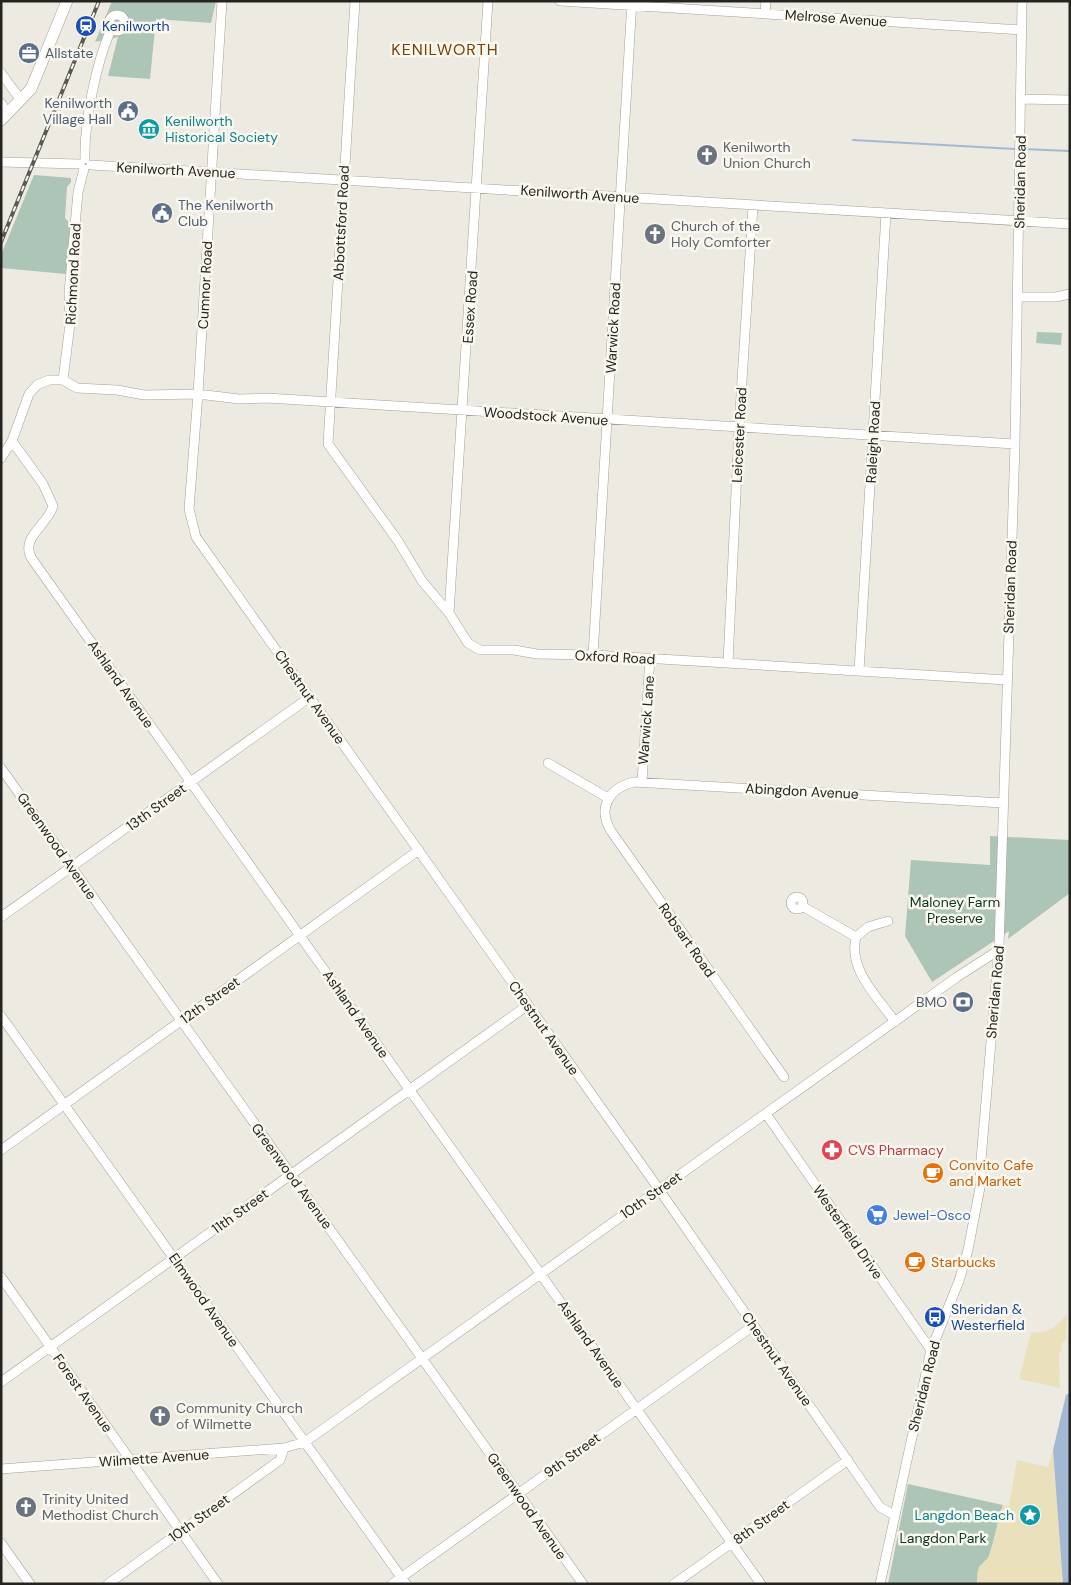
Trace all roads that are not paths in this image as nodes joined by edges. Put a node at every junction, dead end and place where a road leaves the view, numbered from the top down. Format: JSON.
{"nodes":[{"id":1,"x":67,"y":1,"type":"edge"},
{"id":2,"x":222,"y":1,"type":"edge"},
{"id":3,"x":355,"y":1,"type":"edge"},
{"id":4,"x":488,"y":1,"type":"edge"},
{"id":5,"x":560,"y":1,"type":"edge"},
{"id":6,"x":766,"y":1,"type":"edge"},
{"id":7,"x":1022,"y":1,"type":"edge"},
{"id":8,"x":632,"y":3,"type":"edge"},
{"id":9,"x":765,"y":13,"type":"junction"},
{"id":10,"x":111,"y":29,"type":"dead end"},
{"id":11,"x":1022,"y":30,"type":"junction"},
{"id":12,"x":1,"y":73,"type":"edge"},
{"id":13,"x":20,"y":99,"type":"junction"},
{"id":14,"x":1021,"y":99,"type":"junction"},
{"id":15,"x":1070,"y":100,"type":"edge"},
{"id":16,"x":3,"y":112,"type":"edge"},
{"id":17,"x":1,"y":162,"type":"edge"},
{"id":18,"x":85,"y":164,"type":"junction"},
{"id":19,"x":212,"y":172,"type":"junction"},
{"id":20,"x":344,"y":181,"type":"junction"},
{"id":21,"x":478,"y":188,"type":"junction"},
{"id":22,"x":620,"y":197,"type":"junction"},
{"id":23,"x":753,"y":206,"type":"junction"},
{"id":24,"x":886,"y":213,"type":"junction"},
{"id":25,"x":1019,"y":220,"type":"junction"},
{"id":26,"x":1070,"y":224,"type":"edge"},
{"id":27,"x":1070,"y":294,"type":"edge"},
{"id":28,"x":1018,"y":297,"type":"junction"},
{"id":29,"x":63,"y":380,"type":"junction"},
{"id":30,"x":198,"y":394,"type":"junction"},
{"id":31,"x":331,"y":402,"type":"junction"},
{"id":32,"x":463,"y":411,"type":"junction"},
{"id":33,"x":607,"y":420,"type":"junction"},
{"id":34,"x":739,"y":428,"type":"junction"},
{"id":35,"x":873,"y":435,"type":"junction"},
{"id":36,"x":12,"y":441,"type":"junction"},
{"id":37,"x":328,"y":444,"type":"joint"},
{"id":38,"x":1015,"y":444,"type":"junction"},
{"id":39,"x":1,"y":458,"type":"edge"},
{"id":40,"x":196,"y":537,"type":"joint"},
{"id":41,"x":450,"y":613,"type":"junction"},
{"id":42,"x":593,"y":655,"type":"junction"},
{"id":43,"x":650,"y":658,"type":"junction"},
{"id":44,"x":728,"y":663,"type":"junction"},
{"id":45,"x":859,"y":671,"type":"junction"},
{"id":46,"x":1007,"y":680,"type":"junction"},
{"id":47,"x":310,"y":697,"type":"junction"},
{"id":48,"x":548,"y":763,"type":"dead end"},
{"id":49,"x":1,"y":768,"type":"edge"},
{"id":50,"x":191,"y":782,"type":"junction"},
{"id":51,"x":642,"y":782,"type":"junction"},
{"id":52,"x":608,"y":798,"type":"junction"},
{"id":53,"x":1002,"y":803,"type":"junction"},
{"id":54,"x":419,"y":850,"type":"junction"},
{"id":55,"x":72,"y":867,"type":"junction"},
{"id":56,"x":802,"y":906,"type":"dead end"},
{"id":57,"x":1,"y":917,"type":"edge"},
{"id":58,"x":888,"y":921,"type":"dead end"},
{"id":59,"x":300,"y":935,"type":"junction"},
{"id":60,"x":856,"y":937,"type":"junction"},
{"id":61,"x":999,"y":950,"type":"junction"},
{"id":62,"x":528,"y":1005,"type":"junction"},
{"id":63,"x":1,"y":1016,"type":"edge"},
{"id":64,"x":181,"y":1021,"type":"junction"},
{"id":65,"x":895,"y":1022,"type":"junction"},
{"id":66,"x":784,"y":1077,"type":"dead end"},
{"id":67,"x":410,"y":1090,"type":"junction"},
{"id":68,"x":64,"y":1105,"type":"junction"},
{"id":69,"x":766,"y":1114,"type":"junction"},
{"id":70,"x":1,"y":1150,"type":"edge"},
{"id":71,"x":291,"y":1175,"type":"junction"},
{"id":72,"x":659,"y":1190,"type":"junction"},
{"id":73,"x":174,"y":1258,"type":"junction"},
{"id":74,"x":541,"y":1274,"type":"junction"},
{"id":75,"x":1,"y":1277,"type":"edge"},
{"id":76,"x":752,"y":1326,"type":"junction"},
{"id":77,"x":50,"y":1347,"type":"junction"},
{"id":78,"x":931,"y":1350,"type":"junction"},
{"id":79,"x":422,"y":1358,"type":"junction"},
{"id":80,"x":1,"y":1382,"type":"edge"},
{"id":81,"x":636,"y":1409,"type":"junction"},
{"id":82,"x":305,"y":1442,"type":"junction"},
{"id":83,"x":284,"y":1448,"type":"junction"},
{"id":84,"x":129,"y":1458,"type":"junction"},
{"id":85,"x":848,"y":1460,"type":"junction"},
{"id":86,"x":1,"y":1469,"type":"edge"},
{"id":87,"x":518,"y":1493,"type":"junction"},
{"id":88,"x":894,"y":1515,"type":"junction"},
{"id":89,"x":181,"y":1532,"type":"junction"},
{"id":90,"x":1,"y":1543,"type":"edge"},
{"id":91,"x":732,"y":1543,"type":"junction"},
{"id":92,"x":404,"y":1580,"type":"edge"},
{"id":93,"x":30,"y":1584,"type":"edge"},
{"id":94,"x":108,"y":1584,"type":"edge"},
{"id":95,"x":218,"y":1584,"type":"edge"},
{"id":96,"x":392,"y":1584,"type":"edge"},
{"id":97,"x":583,"y":1584,"type":"edge"},
{"id":98,"x":674,"y":1584,"type":"edge"},
{"id":99,"x":761,"y":1584,"type":"edge"},
{"id":100,"x":880,"y":1584,"type":"edge"}],
"edges":[{"from":1,"to":13,"type":"main road"},
{"from":2,"to":19,"type":"street","name":"Cumnor Road"},
{"from":3,"to":20,"type":"street","name":"Abbottsford Road"},
{"from":4,"to":21,"type":"street","name":"Essex Road"},
{"from":5,"to":8,"type":"street","name":"Melrose Avenue"},
{"from":6,"to":9,"type":"street"},
{"from":7,"to":11,"type":"street","name":"Sheridan Road"},
{"from":8,"to":9,"type":"street","name":"Melrose Avenue"},
{"from":8,"to":22,"type":"street","name":"Warwick Road"},
{"from":9,"to":11,"type":"street","name":"Melrose Avenue"},
{"from":10,"to":18,"type":"street","name":"Richmond Road"},
{"from":11,"to":14,"type":"street","name":"Sheridan Road"},
{"from":12,"to":13,"type":"street"},
{"from":13,"to":16,"type":"main road"},
{"from":14,"to":15,"type":"street"},
{"from":14,"to":25,"type":"street","name":"Sheridan Road"},
{"from":17,"to":18,"type":"street","name":"Kenilworth Avenue"},
{"from":18,"to":19,"type":"street","name":"Kenilworth Avenue"},
{"from":18,"to":29,"type":"street","name":"Richmond Road"},
{"from":19,"to":20,"type":"street","name":"Kenilworth Avenue"},
{"from":19,"to":30,"type":"street","name":"Cumnor Road"},
{"from":20,"to":21,"type":"street","name":"Kenilworth Avenue"},
{"from":20,"to":31,"type":"street","name":"Abbottsford Road"},
{"from":21,"to":22,"type":"street","name":"Kenilworth Avenue"},
{"from":21,"to":32,"type":"street","name":"Essex Road"},
{"from":22,"to":23,"type":"street","name":"Kenilworth Avenue"},
{"from":22,"to":33,"type":"street","name":"Warwick Road"},
{"from":23,"to":24,"type":"street","name":"Kenilworth Avenue"},
{"from":23,"to":34,"type":"street","name":"Leicester Road"},
{"from":24,"to":25,"type":"street","name":"Kenilworth Avenue"},
{"from":24,"to":35,"type":"street","name":"Raleigh Road"},
{"from":25,"to":26,"type":"street","name":"Kenilworth Avenue"},
{"from":25,"to":28,"type":"street","name":"Sheridan Road"},
{"from":27,"to":28,"type":"street"},
{"from":28,"to":38,"type":"street","name":"Sheridan Road"},
{"from":29,"to":30,"type":"street","name":"Woodstock Avenue"},
{"from":29,"to":36,"type":"street"},
{"from":30,"to":31,"type":"street","name":"Woodstock Avenue"},
{"from":30,"to":40,"type":"street","name":"Cumnor Road"},
{"from":31,"to":32,"type":"street","name":"Woodstock Avenue"},
{"from":31,"to":37,"type":"street","name":"Abbottsford Road"},
{"from":32,"to":33,"type":"street","name":"Woodstock Avenue"},
{"from":32,"to":41,"type":"street","name":"Essex Road"},
{"from":33,"to":34,"type":"street","name":"Woodstock Avenue"},
{"from":33,"to":42,"type":"street","name":"Warwick Road"},
{"from":34,"to":35,"type":"street","name":"Woodstock Avenue"},
{"from":34,"to":44,"type":"street","name":"Leicester Road"},
{"from":35,"to":38,"type":"street","name":"Woodstock Avenue"},
{"from":35,"to":45,"type":"street","name":"Raleigh Road"},
{"from":36,"to":39,"type":"street"},
{"from":36,"to":50,"type":"street","name":"Ashland Avenue"},
{"from":37,"to":41,"type":"street","name":"Oxford Road"},
{"from":38,"to":46,"type":"street","name":"Sheridan Road"},
{"from":40,"to":47,"type":"street","name":"Chestnut Avenue"},
{"from":41,"to":42,"type":"street","name":"Oxford Road"},
{"from":42,"to":43,"type":"street","name":"Oxford Road"},
{"from":43,"to":44,"type":"street","name":"Oxford Road"},
{"from":43,"to":51,"type":"street","name":"Warwick Lane"},
{"from":44,"to":45,"type":"street","name":"Oxford Road"},
{"from":45,"to":46,"type":"street","name":"Oxford Road"},
{"from":46,"to":53,"type":"street","name":"Sheridan Road"},
{"from":47,"to":50,"type":"street","name":"13th Street"},
{"from":47,"to":54,"type":"street","name":"Chestnut Avenue"},
{"from":48,"to":52,"type":"street"},
{"from":49,"to":55,"type":"street","name":"Greenwood Avenue"},
{"from":50,"to":55,"type":"street","name":"13th Street"},
{"from":50,"to":59,"type":"street","name":"Ashland Avenue"},
{"from":51,"to":52,"type":"street","name":"Abingdon Avenue"},
{"from":51,"to":53,"type":"street","name":"Abingdon Avenue"},
{"from":52,"to":66,"type":"street","name":"Robsart Road"},
{"from":53,"to":61,"type":"street","name":"Sheridan Road"},
{"from":54,"to":59,"type":"street","name":"12th Street"},
{"from":54,"to":62,"type":"street","name":"Chestnut Avenue"},
{"from":55,"to":57,"type":"street","name":"13th Street"},
{"from":55,"to":64,"type":"street","name":"Greenwood Avenue"},
{"from":56,"to":60,"type":"street"},
{"from":58,"to":60,"type":"street"},
{"from":59,"to":64,"type":"street","name":"12th Street"},
{"from":59,"to":67,"type":"street","name":"Ashland Avenue"},
{"from":60,"to":65,"type":"street"},
{"from":61,"to":65,"type":"street","name":"10th Street"},
{"from":61,"to":78,"type":"street","name":"Sheridan Road"},
{"from":62,"to":67,"type":"street","name":"11th Street"},
{"from":62,"to":72,"type":"street","name":"Chestnut Avenue"},
{"from":63,"to":68,"type":"street","name":"Elmwood Avenue"},
{"from":64,"to":68,"type":"street","name":"12th Street"},
{"from":64,"to":71,"type":"street","name":"Greenwood Avenue"},
{"from":65,"to":69,"type":"street","name":"10th Street"},
{"from":67,"to":71,"type":"street","name":"11th Street"},
{"from":67,"to":74,"type":"street","name":"Ashland Avenue"},
{"from":68,"to":70,"type":"street","name":"12th Street"},
{"from":68,"to":73,"type":"street","name":"Elmwood Avenue"},
{"from":69,"to":72,"type":"street","name":"10th Street"},
{"from":69,"to":78,"type":"street","name":"Westerfield Drive"},
{"from":71,"to":73,"type":"street","name":"11th Street"},
{"from":71,"to":79,"type":"street","name":"Greenwood Avenue"},
{"from":72,"to":74,"type":"street","name":"10th Street"},
{"from":72,"to":76,"type":"street","name":"Chestnut Avenue"},
{"from":73,"to":77,"type":"street","name":"11th Street"},
{"from":73,"to":82,"type":"street","name":"Elmwood Avenue"},
{"from":74,"to":79,"type":"street","name":"10th Street"},
{"from":74,"to":81,"type":"street","name":"Ashland Avenue"},
{"from":75,"to":77,"type":"street","name":"Forest Avenue"},
{"from":76,"to":81,"type":"street","name":"9th Street"},
{"from":76,"to":85,"type":"street","name":"Chestnut Avenue"},
{"from":77,"to":80,"type":"street","name":"11th Street"},
{"from":77,"to":84,"type":"street","name":"Forest Avenue"},
{"from":78,"to":88,"type":"street","name":"Sheridan Road"},
{"from":79,"to":82,"type":"street","name":"10th Street"},
{"from":79,"to":87,"type":"street","name":"Greenwood Avenue"},
{"from":81,"to":87,"type":"street","name":"9th Street"},
{"from":81,"to":91,"type":"street","name":"Ashland Avenue"},
{"from":82,"to":83,"type":"street","name":"Wilmette Avenue"},
{"from":82,"to":92,"type":"street","name":"Elmwood Avenue"},
{"from":83,"to":84,"type":"street","name":"Wilmette Avenue"},
{"from":83,"to":89,"type":"street","name":"10th Street"},
{"from":84,"to":86,"type":"street","name":"Wilmette Avenue"},
{"from":84,"to":89,"type":"street","name":"Forest Avenue"},
{"from":85,"to":88,"type":"street","name":"Chestnut Avenue"},
{"from":85,"to":91,"type":"street","name":"8th Street"},
{"from":87,"to":92,"type":"street","name":"9th Street"},
{"from":87,"to":97,"type":"street","name":"Greenwood Avenue"},
{"from":88,"to":100,"type":"street","name":"Sheridan Road"},
{"from":89,"to":94,"type":"street","name":"10th Street"},
{"from":89,"to":95,"type":"street","name":"Forest Avenue"},
{"from":90,"to":93,"type":"street"},
{"from":91,"to":98,"type":"street","name":"8th Street"},
{"from":91,"to":99,"type":"street","name":"Ashland Avenue"},
{"from":92,"to":96,"type":"street","name":"9th Street"}]}
